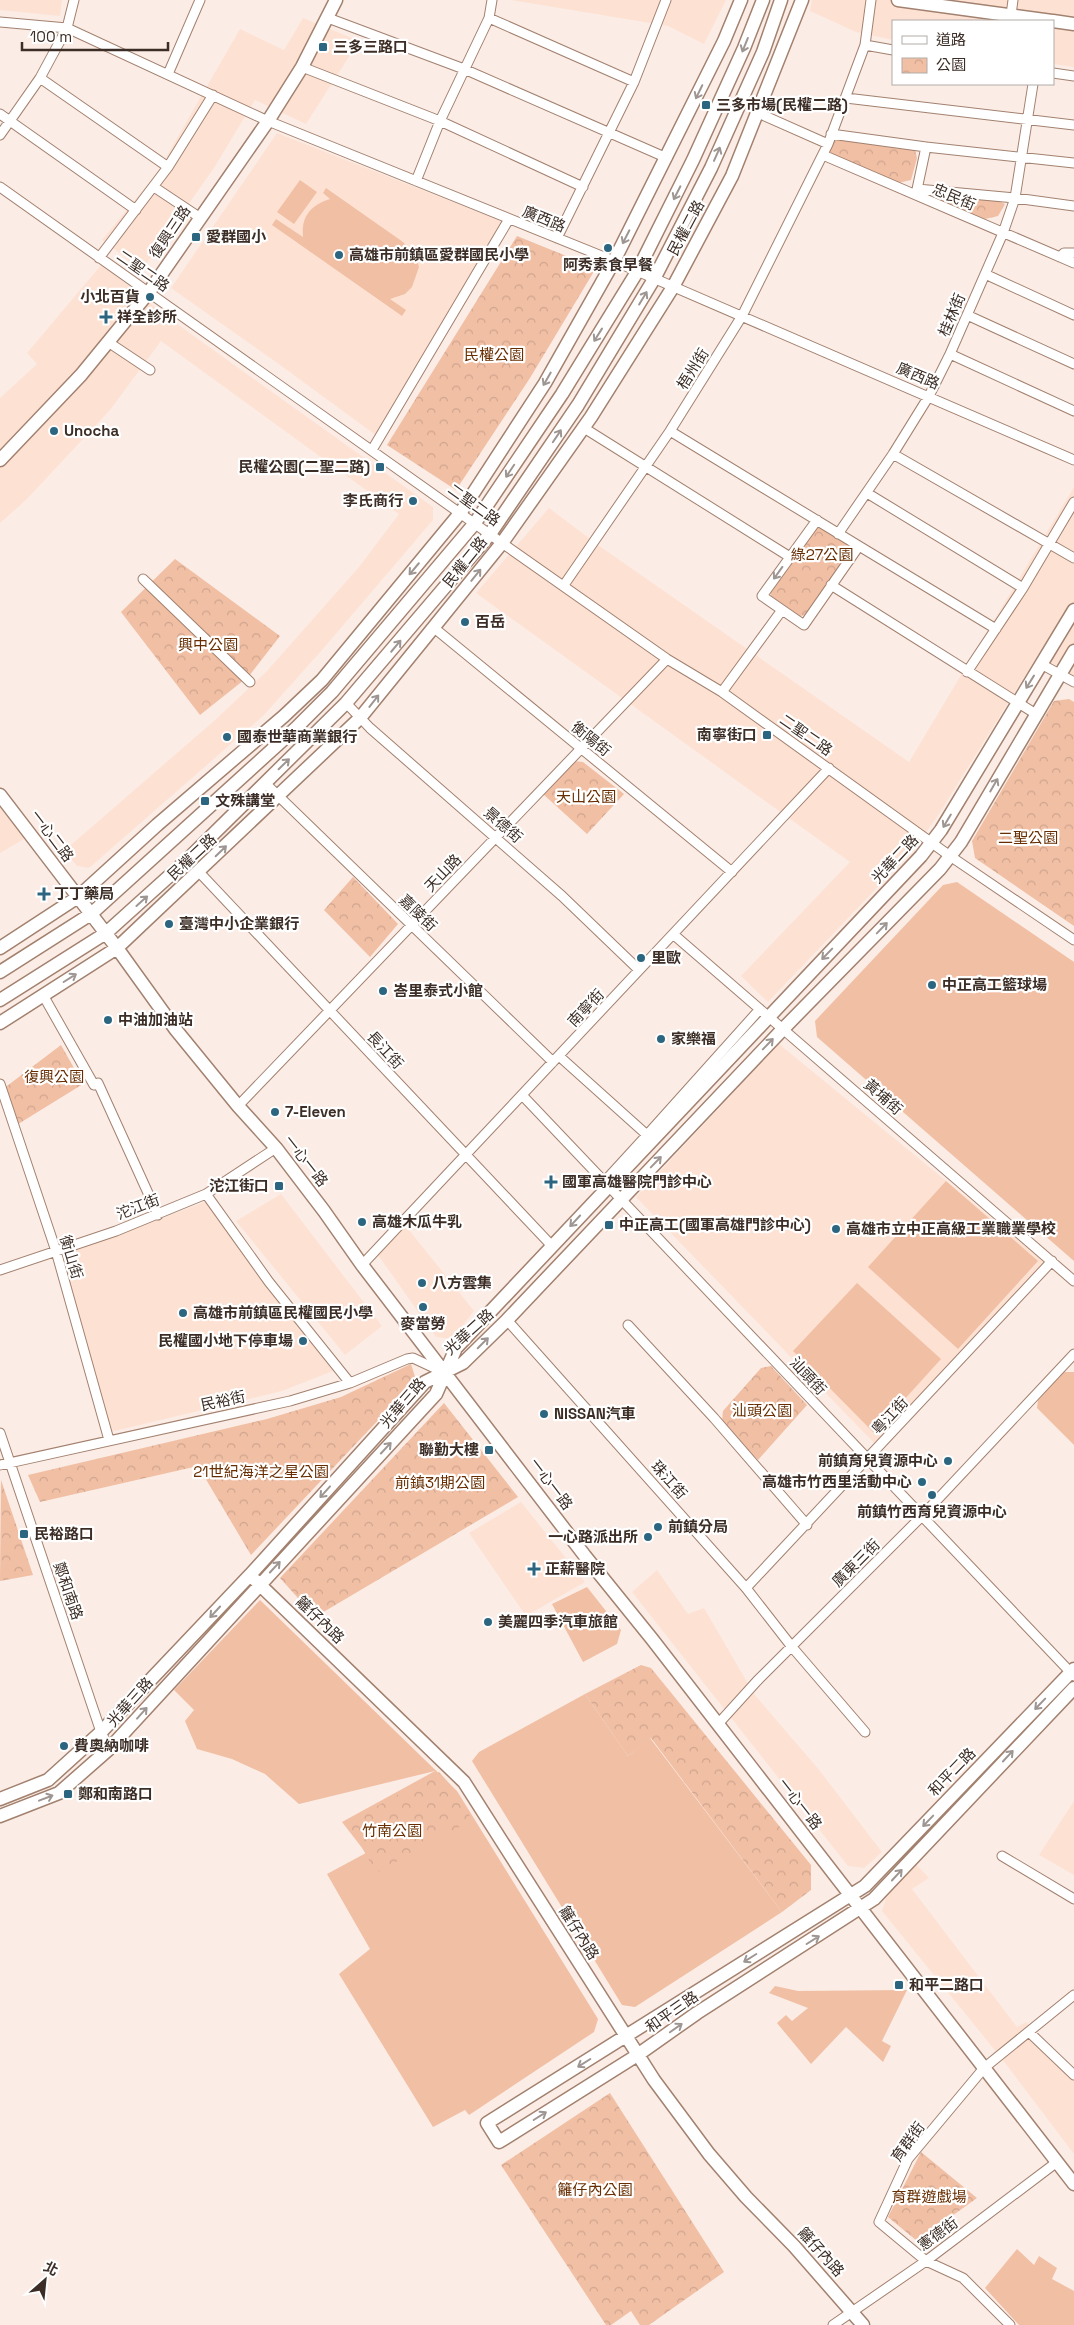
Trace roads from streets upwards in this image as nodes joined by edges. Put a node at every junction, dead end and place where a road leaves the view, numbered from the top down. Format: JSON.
{"nodes":[{"id":1,"x":74,"y":0,"type":"edge"},
{"id":2,"x":200,"y":0,"type":"edge"},
{"id":3,"x":336,"y":0,"type":"edge"},
{"id":4,"x":492,"y":0,"type":"edge"},
{"id":5,"x":666,"y":0,"type":"edge"},
{"id":6,"x":741,"y":0,"type":"edge"},
{"id":7,"x":763,"y":0,"type":"edge"},
{"id":8,"x":781,"y":0,"type":"edge"},
{"id":9,"x":802,"y":0,"type":"edge"},
{"id":10,"x":871,"y":0,"type":"edge"},
{"id":11,"x":898,"y":0,"type":"edge"},
{"id":12,"x":1013,"y":0,"type":"edge"},
{"id":13,"x":1011,"y":15,"type":"junction"},
{"id":14,"x":328,"y":18,"type":"junction"},
{"id":15,"x":489,"y":18,"type":"junction"},
{"id":16,"x":1041,"y":20,"type":"edge"},
{"id":17,"x":0,"y":22,"type":"edge"},
{"id":18,"x":1054,"y":22,"type":"edge"},
{"id":19,"x":1074,"y":24,"type":"edge"},
{"id":20,"x":67,"y":28,"type":"junction"},
{"id":21,"x":865,"y":45,"type":"junction"},
{"id":22,"x":892,"y":50,"type":"edge"},
{"id":23,"x":302,"y":67,"type":"junction"},
{"id":24,"x":464,"y":69,"type":"junction"},
{"id":25,"x":1054,"y":73,"type":"edge"},
{"id":26,"x":168,"y":74,"type":"junction"},
{"id":27,"x":1074,"y":76,"type":"edge"},
{"id":28,"x":40,"y":78,"type":"junction"},
{"id":29,"x":634,"y":82,"type":"junction"},
{"id":30,"x":1033,"y":85,"type":"edge"},
{"id":31,"x":213,"y":95,"type":"junction"},
{"id":32,"x":846,"y":98,"type":"junction"},
{"id":33,"x":758,"y":113,"type":"junction"},
{"id":34,"x":0,"y":114,"type":"edge"},
{"id":35,"x":1028,"y":120,"type":"junction"},
{"id":36,"x":10,"y":121,"type":"junction"},
{"id":37,"x":268,"y":121,"type":"junction"},
{"id":38,"x":440,"y":121,"type":"junction"},
{"id":39,"x":1074,"y":125,"type":"edge"},
{"id":40,"x":609,"y":134,"type":"junction"},
{"id":41,"x":832,"y":134,"type":"junction"},
{"id":42,"x":0,"y":135,"type":"edge"},
{"id":43,"x":828,"y":144,"type":"junction"},
{"id":44,"x":926,"y":148,"type":"junction"},
{"id":45,"x":823,"y":155,"type":"junction"},
{"id":46,"x":1022,"y":156,"type":"junction"},
{"id":47,"x":667,"y":158,"type":"junction"},
{"id":48,"x":1074,"y":163,"type":"edge"},
{"id":49,"x":168,"y":167,"type":"junction"},
{"id":50,"x":416,"y":181,"type":"junction"},
{"id":51,"x":0,"y":187,"type":"edge"},
{"id":52,"x":154,"y":187,"type":"junction"},
{"id":53,"x":583,"y":187,"type":"junction"},
{"id":54,"x":916,"y":193,"type":"junction"},
{"id":55,"x":1015,"y":198,"type":"junction"},
{"id":56,"x":1074,"y":206,"type":"edge"},
{"id":57,"x":136,"y":210,"type":"junction"},
{"id":58,"x":199,"y":217,"type":"junction"},
{"id":59,"x":509,"y":220,"type":"junction"},
{"id":60,"x":1003,"y":233,"type":"junction"},
{"id":61,"x":558,"y":238,"type":"junction"},
{"id":62,"x":1074,"y":253,"type":"edge"},
{"id":63,"x":1060,"y":257,"type":"junction"},
{"id":64,"x":99,"y":258,"type":"junction"},
{"id":65,"x":614,"y":261,"type":"junction"},
{"id":66,"x":1074,"y":263,"type":"edge"},
{"id":67,"x":637,"y":272,"type":"junction"},
{"id":68,"x":985,"y":274,"type":"junction"},
{"id":69,"x":654,"y":279,"type":"junction"},
{"id":70,"x":673,"y":287,"type":"junction"},
{"id":71,"x":149,"y":292,"type":"junction"},
{"id":72,"x":967,"y":315,"type":"junction"},
{"id":73,"x":1074,"y":315,"type":"edge"},
{"id":74,"x":742,"y":316,"type":"junction"},
{"id":75,"x":108,"y":342,"type":"junction"},
{"id":76,"x":950,"y":354,"type":"junction"},
{"id":77,"x":1074,"y":364,"type":"edge"},
{"id":78,"x":150,"y":370,"type":"dead end"},
{"id":79,"x":929,"y":396,"type":"junction"},
{"id":80,"x":1074,"y":411,"type":"edge"},
{"id":81,"x":584,"y":428,"type":"junction"},
{"id":82,"x":670,"y":431,"type":"junction"},
{"id":83,"x":372,"y":450,"type":"junction"},
{"id":84,"x":894,"y":454,"type":"junction"},
{"id":85,"x":0,"y":460,"type":"edge"},
{"id":86,"x":1074,"y":460,"type":"edge"},
{"id":87,"x":646,"y":466,"type":"junction"},
{"id":88,"x":867,"y":493,"type":"junction"},
{"id":89,"x":1074,"y":502,"type":"edge"},
{"id":90,"x":461,"y":512,"type":"junction"},
{"id":91,"x":818,"y":520,"type":"junction"},
{"id":92,"x":475,"y":523,"type":"junction"},
{"id":93,"x":490,"y":534,"type":"junction"},
{"id":94,"x":838,"y":534,"type":"junction"},
{"id":95,"x":502,"y":543,"type":"junction"},
{"id":96,"x":1050,"y":543,"type":"junction"},
{"id":97,"x":859,"y":546,"type":"junction"},
{"id":98,"x":790,"y":557,"type":"junction"},
{"id":99,"x":1074,"y":558,"type":"edge"},
{"id":100,"x":143,"y":579,"type":"dead end"},
{"id":101,"x":564,"y":585,"type":"junction"},
{"id":102,"x":832,"y":585,"type":"junction"},
{"id":103,"x":1023,"y":588,"type":"junction"},
{"id":104,"x":782,"y":610,"type":"junction"},
{"id":105,"x":1074,"y":610,"type":"edge"},
{"id":106,"x":433,"y":627,"type":"junction"},
{"id":107,"x":996,"y":629,"type":"junction"},
{"id":108,"x":1074,"y":651,"type":"edge"},
{"id":109,"x":667,"y":659,"type":"junction"},
{"id":110,"x":1041,"y":664,"type":"junction"},
{"id":111,"x":967,"y":672,"type":"junction"},
{"id":112,"x":1060,"y":674,"type":"junction"},
{"id":113,"x":250,"y":682,"type":"dead end"},
{"id":114,"x":1074,"y":682,"type":"edge"},
{"id":115,"x":722,"y":692,"type":"junction"},
{"id":116,"x":346,"y":703,"type":"junction"},
{"id":117,"x":1018,"y":703,"type":"junction"},
{"id":118,"x":1036,"y":714,"type":"junction"},
{"id":119,"x":360,"y":718,"type":"junction"},
{"id":120,"x":581,"y":748,"type":"junction"},
{"id":121,"x":829,"y":768,"type":"junction"},
{"id":122,"x":265,"y":783,"type":"junction"},
{"id":123,"x":0,"y":795,"type":"edge"},
{"id":124,"x":279,"y":796,"type":"junction"},
{"id":125,"x":496,"y":838,"type":"junction"},
{"id":126,"x":932,"y":842,"type":"junction"},
{"id":127,"x":950,"y":856,"type":"junction"},
{"id":128,"x":199,"y":872,"type":"junction"},
{"id":129,"x":732,"y":872,"type":"junction"},
{"id":130,"x":78,"y":897,"type":"junction"},
{"id":131,"x":91,"y":914,"type":"junction"},
{"id":132,"x":411,"y":926,"type":"junction"},
{"id":133,"x":106,"y":933,"type":"junction"},
{"id":134,"x":673,"y":934,"type":"junction"},
{"id":135,"x":1074,"y":940,"type":"edge"},
{"id":136,"x":0,"y":948,"type":"edge"},
{"id":137,"x":118,"y":948,"type":"junction"},
{"id":138,"x":639,"y":970,"type":"junction"},
{"id":139,"x":0,"y":972,"type":"edge"},
{"id":140,"x":43,"y":995,"type":"junction"},
{"id":141,"x":0,"y":1000,"type":"edge"},
{"id":142,"x":329,"y":1011,"type":"junction"},
{"id":143,"x":764,"y":1013,"type":"junction"},
{"id":144,"x":0,"y":1024,"type":"edge"},
{"id":145,"x":783,"y":1029,"type":"junction"},
{"id":146,"x":556,"y":1059,"type":"junction"},
{"id":147,"x":0,"y":1084,"type":"edge"},
{"id":148,"x":522,"y":1095,"type":"junction"},
{"id":149,"x":694,"y":1095,"type":"junction"},
{"id":150,"x":238,"y":1106,"type":"junction"},
{"id":151,"x":708,"y":1108,"type":"junction"},
{"id":152,"x":647,"y":1135,"type":"junction"},
{"id":153,"x":276,"y":1148,"type":"junction"},
{"id":154,"x":465,"y":1156,"type":"junction"},
{"id":155,"x":606,"y":1184,"type":"junction"},
{"id":156,"x":206,"y":1194,"type":"junction"},
{"id":157,"x":621,"y":1199,"type":"junction"},
{"id":158,"x":158,"y":1215,"type":"junction"},
{"id":159,"x":552,"y":1246,"type":"junction"},
{"id":160,"x":56,"y":1251,"type":"junction"},
{"id":161,"x":1052,"y":1261,"type":"junction"},
{"id":162,"x":362,"y":1265,"type":"junction"},
{"id":163,"x":0,"y":1270,"type":"edge"},
{"id":164,"x":1074,"y":1280,"type":"edge"},
{"id":165,"x":507,"y":1320,"type":"junction"},
{"id":166,"x":628,"y":1325,"type":"dead end"},
{"id":167,"x":1074,"y":1354,"type":"edge"},
{"id":168,"x":446,"y":1373,"type":"junction"},
{"id":169,"x":350,"y":1383,"type":"junction"},
{"id":170,"x":2,"y":1438,"type":"edge"},
{"id":171,"x":109,"y":1440,"type":"junction"},
{"id":172,"x":868,"y":1459,"type":"junction"},
{"id":173,"x":10,"y":1463,"type":"junction"},
{"id":174,"x":0,"y":1465,"type":"edge"},
{"id":175,"x":922,"y":1516,"type":"junction"},
{"id":176,"x":807,"y":1526,"type":"junction"},
{"id":177,"x":250,"y":1574,"type":"junction"},
{"id":178,"x":260,"y":1584,"type":"junction"},
{"id":179,"x":746,"y":1588,"type":"junction"},
{"id":180,"x":792,"y":1647,"type":"junction"},
{"id":181,"x":1073,"y":1672,"type":"edge"},
{"id":182,"x":1074,"y":1688,"type":"edge"},
{"id":183,"x":718,"y":1724,"type":"junction"},
{"id":184,"x":101,"y":1732,"type":"junction"},
{"id":185,"x":865,"y":1732,"type":"dead end"},
{"id":186,"x":109,"y":1749,"type":"junction"},
{"id":187,"x":0,"y":1799,"type":"edge"},
{"id":188,"x":0,"y":1816,"type":"edge"},
{"id":189,"x":1002,"y":1856,"type":"dead end"},
{"id":190,"x":851,"y":1895,"type":"junction"},
{"id":191,"x":1074,"y":1899,"type":"edge"},
{"id":192,"x":862,"y":1908,"type":"junction"},
{"id":193,"x":1074,"y":1996,"type":"edge"},
{"id":194,"x":1029,"y":2032,"type":"junction"},
{"id":195,"x":625,"y":2037,"type":"junction"},
{"id":196,"x":636,"y":2056,"type":"junction"},
{"id":197,"x":984,"y":2068,"type":"junction"},
{"id":198,"x":1074,"y":2075,"type":"edge"},
{"id":199,"x":1056,"y":2162,"type":"junction"},
{"id":200,"x":1074,"y":2184,"type":"edge"},
{"id":201,"x":926,"y":2261,"type":"junction"},
{"id":202,"x":852,"y":2310,"type":"junction"},
{"id":203,"x":833,"y":2325,"type":"edge"},
{"id":204,"x":863,"y":2325,"type":"edge"},
{"id":205,"x":1010,"y":2325,"type":"edge"}],
"edges":[{"from":1,"to":20,"type":"street"},
{"from":2,"to":26,"type":"street"},
{"from":3,"to":14,"type":"street","name":"復興三路"},
{"from":4,"to":15,"type":"street"},
{"from":5,"to":29,"type":"street"},
{"from":6,"to":47,"type":"street","one_way":true},
{"from":7,"to":67,"type":"street","name":"民權二路","one_way":true},
{"from":69,"to":8,"type":"street","name":"民權二路","one_way":true},
{"from":9,"to":33,"type":"street","name":"民權二路"},
{"from":10,"to":21,"type":"street","name":"梧州街"},
{"from":11,"to":13,"type":"street"},
{"from":12,"to":13,"type":"street"},
{"from":13,"to":16,"type":"street"},
{"from":14,"to":23,"type":"street","name":"復興三路"},
{"from":14,"to":24,"type":"street"},
{"from":15,"to":24,"type":"street"},
{"from":15,"to":29,"type":"street"},
{"from":17,"to":20,"type":"street","name":"廣西路"},
{"from":18,"to":19,"type":"street"},
{"from":20,"to":26,"type":"street","name":"廣西路"},
{"from":20,"to":28,"type":"street"},
{"from":21,"to":22,"type":"street"},
{"from":21,"to":32,"type":"street","name":"梧州街"},
{"from":23,"to":37,"type":"street","name":"復興三路"},
{"from":23,"to":38,"type":"street"},
{"from":24,"to":38,"type":"street"},
{"from":24,"to":40,"type":"street"},
{"from":25,"to":27,"type":"street"},
{"from":26,"to":31,"type":"street","name":"廣西路"},
{"from":28,"to":36,"type":"street"},
{"from":28,"to":49,"type":"street"},
{"from":29,"to":40,"type":"street"},
{"from":30,"to":35,"type":"street","name":"桂林街"},
{"from":31,"to":37,"type":"street","name":"廣西路"},
{"from":31,"to":49,"type":"street"},
{"from":32,"to":35,"type":"street"},
{"from":32,"to":41,"type":"street","name":"梧州街"},
{"from":33,"to":43,"type":"street"},
{"from":33,"to":70,"type":"street","name":"民權二路"},
{"from":34,"to":36,"type":"street"},
{"from":35,"to":39,"type":"street"},
{"from":35,"to":46,"type":"street","name":"桂林街"},
{"from":36,"to":42,"type":"street"},
{"from":36,"to":57,"type":"street"},
{"from":37,"to":50,"type":"street","name":"廣西路"},
{"from":37,"to":58,"type":"street","name":"復興三路"},
{"from":38,"to":50,"type":"street"},
{"from":38,"to":53,"type":"street"},
{"from":40,"to":47,"type":"street"},
{"from":40,"to":53,"type":"street"},
{"from":41,"to":43,"type":"street","name":"梧州街"},
{"from":41,"to":44,"type":"street"},
{"from":43,"to":45,"type":"street","name":"梧州街"},
{"from":44,"to":46,"type":"street"},
{"from":44,"to":54,"type":"street"},
{"from":45,"to":54,"type":"street","name":"忠民街"},
{"from":45,"to":74,"type":"street","name":"梧州街"},
{"from":46,"to":48,"type":"street"},
{"from":46,"to":55,"type":"street","name":"桂林街"},
{"from":47,"to":65,"type":"street","one_way":true},
{"from":49,"to":52,"type":"street"},
{"from":50,"to":59,"type":"street","name":"廣西路"},
{"from":51,"to":64,"type":"street","name":"二聖二路"},
{"from":52,"to":57,"type":"street"},
{"from":52,"to":58,"type":"street"},
{"from":53,"to":61,"type":"street"},
{"from":54,"to":55,"type":"street"},
{"from":54,"to":60,"type":"street","name":"忠民街"},
{"from":55,"to":56,"type":"street"},
{"from":55,"to":60,"type":"street","name":"桂林街"},
{"from":57,"to":64,"type":"street"},
{"from":58,"to":71,"type":"street","name":"復興三路"},
{"from":59,"to":61,"type":"street","name":"廣西路"},
{"from":59,"to":83,"type":"street"},
{"from":60,"to":63,"type":"street","name":"忠民街"},
{"from":60,"to":68,"type":"street","name":"桂林街"},
{"from":61,"to":65,"type":"street","name":"廣西路"},
{"from":62,"to":63,"type":"street"},
{"from":63,"to":66,"type":"street","name":"忠民街"},
{"from":64,"to":71,"type":"street","name":"二聖二路"},
{"from":65,"to":67,"type":"street","name":"廣西路"},
{"from":65,"to":90,"type":"street","one_way":true},
{"from":67,"to":69,"type":"street","name":"廣西路"},
{"from":67,"to":92,"type":"street","name":"民權二路","one_way":true},
{"from":68,"to":72,"type":"street","name":"桂林街"},
{"from":68,"to":73,"type":"street"},
{"from":69,"to":70,"type":"street","name":"廣西路"},
{"from":93,"to":69,"type":"street","name":"民權二路","one_way":true},
{"from":70,"to":74,"type":"street","name":"廣西路"},
{"from":70,"to":81,"type":"street","name":"民權二路"},
{"from":71,"to":75,"type":"street","name":"復興三路"},
{"from":71,"to":83,"type":"street","name":"二聖二路"},
{"from":72,"to":76,"type":"street","name":"桂林街"},
{"from":72,"to":77,"type":"street"},
{"from":74,"to":79,"type":"street","name":"廣西路"},
{"from":74,"to":82,"type":"street","name":"梧州街"},
{"from":75,"to":78,"type":"street"},
{"from":75,"to":85,"type":"street","name":"復興三路"},
{"from":76,"to":79,"type":"street","name":"桂林街"},
{"from":76,"to":80,"type":"street"},
{"from":79,"to":84,"type":"street","name":"桂林街"},
{"from":79,"to":86,"type":"street","name":"廣西路"},
{"from":81,"to":87,"type":"street"},
{"from":81,"to":95,"type":"street","name":"民權二路"},
{"from":82,"to":87,"type":"street","name":"梧州街"},
{"from":82,"to":91,"type":"street"},
{"from":83,"to":90,"type":"street","name":"二聖二路"},
{"from":84,"to":88,"type":"street","name":"桂林街"},
{"from":84,"to":96,"type":"street"},
{"from":87,"to":98,"type":"street"},
{"from":87,"to":101,"type":"street","name":"梧州街"},
{"from":88,"to":94,"type":"street","name":"桂林街"},
{"from":88,"to":103,"type":"street"},
{"from":89,"to":96,"type":"street"},
{"from":90,"to":92,"type":"street","name":"二聖二路"},
{"from":90,"to":130,"type":"street","one_way":true},
{"from":91,"to":94,"type":"street"},
{"from":91,"to":98,"type":"street"},
{"from":92,"to":93,"type":"street","name":"二聖二路"},
{"from":92,"to":131,"type":"street","name":"民權二路"},
{"from":93,"to":95,"type":"street","name":"二聖二路"},
{"from":116,"to":93,"type":"street","name":"民權二路","one_way":true},
{"from":94,"to":97,"type":"street"},
{"from":95,"to":101,"type":"street","name":"二聖二路"},
{"from":106,"to":95,"type":"street","name":"民權二路","one_way":true},
{"from":96,"to":99,"type":"street"},
{"from":96,"to":103,"type":"street"},
{"from":97,"to":102,"type":"street"},
{"from":97,"to":107,"type":"street"},
{"from":98,"to":104,"type":"street","one_way":true},
{"from":100,"to":113,"type":"street"},
{"from":101,"to":109,"type":"street","name":"二聖二路"},
{"from":102,"to":104,"type":"street"},
{"from":102,"to":111,"type":"street"},
{"from":103,"to":107,"type":"street"},
{"from":104,"to":115,"type":"street"},
{"from":105,"to":110,"type":"street","name":"光華二路"},
{"from":119,"to":106,"type":"street","name":"民權二路","one_way":true},
{"from":106,"to":120,"type":"street","name":"衡陽街"},
{"from":107,"to":111,"type":"street"},
{"from":108,"to":112,"type":"street","name":"光華二路"},
{"from":109,"to":115,"type":"street","name":"二聖二路"},
{"from":109,"to":120,"type":"street","name":"天山路"},
{"from":110,"to":112,"type":"street"},
{"from":110,"to":117,"type":"street","name":"光華二路","one_way":true},
{"from":111,"to":117,"type":"street"},
{"from":112,"to":114,"type":"street"},
{"from":112,"to":118,"type":"street","name":"光華二路"},
{"from":115,"to":121,"type":"street","name":"二聖二路"},
{"from":116,"to":119,"type":"street","name":"景德街"},
{"from":122,"to":116,"type":"street","name":"民權二路","one_way":true},
{"from":117,"to":118,"type":"street"},
{"from":117,"to":126,"type":"street","name":"光華二路","one_way":true},
{"from":127,"to":118,"type":"street","name":"光華二路","one_way":true},
{"from":119,"to":124,"type":"street","name":"民權二路"},
{"from":119,"to":125,"type":"street","name":"景德街"},
{"from":120,"to":125,"type":"street","name":"天山路"},
{"from":120,"to":129,"type":"street","name":"衡陽街"},
{"from":121,"to":126,"type":"street","name":"二聖二路"},
{"from":121,"to":129,"type":"street","name":"南寧街"},
{"from":122,"to":124,"type":"street","name":"嘉陵街"},
{"from":133,"to":122,"type":"street","name":"民權二路","one_way":true},
{"from":123,"to":130,"type":"street","name":"一心二路"},
{"from":128,"to":124,"type":"street","name":"民權二路","one_way":true},
{"from":124,"to":132,"type":"street","name":"嘉陵街"},
{"from":125,"to":132,"type":"street","name":"天山路"},
{"from":125,"to":138,"type":"street","name":"景德街"},
{"from":126,"to":127,"type":"street","name":"二聖二路"},
{"from":126,"to":143,"type":"street","name":"光華二路","one_way":true},
{"from":127,"to":135,"type":"street","name":"二聖二路"},
{"from":145,"to":127,"type":"street","name":"光華二路","one_way":true},
{"from":128,"to":137,"type":"street","name":"民權二路"},
{"from":128,"to":142,"type":"street","name":"長江街"},
{"from":129,"to":134,"type":"street","name":"南寧街"},
{"from":130,"to":131,"type":"street","name":"一心一路"},
{"from":130,"to":136,"type":"street"},
{"from":131,"to":133,"type":"street","name":"一心一路"},
{"from":131,"to":139,"type":"street","name":"民權二路"},
{"from":132,"to":142,"type":"street","name":"天山路"},
{"from":132,"to":146,"type":"street","name":"嘉陵街"},
{"from":133,"to":137,"type":"street","name":"一心一路"},
{"from":133,"to":141,"type":"street","name":"民權二路"},
{"from":134,"to":138,"type":"street","name":"南寧街"},
{"from":134,"to":143,"type":"street","name":"黃埔街"},
{"from":140,"to":137,"type":"street","name":"民權二路","one_way":true},
{"from":137,"to":150,"type":"street","name":"一心一路"},
{"from":138,"to":146,"type":"street","name":"南寧街"},
{"from":140,"to":144,"type":"street","name":"民權二路"},
{"from":140,"to":158,"type":"street"},
{"from":142,"to":150,"type":"street","name":"天山路"},
{"from":142,"to":154,"type":"street","name":"長江街"},
{"from":143,"to":145,"type":"street","name":"黃埔街"},
{"from":143,"to":149,"type":"street","name":"光華二路"},
{"from":143,"to":152,"type":"street"},
{"from":151,"to":145,"type":"street","name":"光華二路","one_way":true},
{"from":145,"to":161,"type":"street","name":"黃埔街"},
{"from":146,"to":148,"type":"street","name":"南寧街"},
{"from":146,"to":152,"type":"street","name":"嘉陵街"},
{"from":147,"to":160,"type":"street","name":"衡山街"},
{"from":148,"to":154,"type":"street","name":"南寧街"},
{"from":148,"to":155,"type":"street","name":"汕頭街"},
{"from":149,"to":151,"type":"street"},
{"from":149,"to":155,"type":"street","name":"光華二路"},
{"from":150,"to":153,"type":"street","name":"一心一路"},
{"from":157,"to":151,"type":"street","name":"光華二路","one_way":true},
{"from":152,"to":155,"type":"street"},
{"from":153,"to":156,"type":"street","name":"沱江街"},
{"from":153,"to":162,"type":"street","name":"一心一路"},
{"from":154,"to":159,"type":"street","name":"長江街"},
{"from":154,"to":162,"type":"street","name":"南寧街"},
{"from":155,"to":157,"type":"street","name":"汕頭街"},
{"from":155,"to":159,"type":"street","name":"光華二路","one_way":true},
{"from":156,"to":158,"type":"street","name":"沱江街"},
{"from":156,"to":169,"type":"street"},
{"from":157,"to":165,"type":"street","name":"光華二路"},
{"from":157,"to":172,"type":"street","name":"汕頭街"},
{"from":158,"to":160,"type":"street","name":"沱江街"},
{"from":159,"to":168,"type":"street","name":"光華二路"},
{"from":160,"to":163,"type":"street","name":"沱江街"},
{"from":160,"to":171,"type":"street","name":"衡山街"},
{"from":161,"to":164,"type":"street","name":"黃埔街"},
{"from":161,"to":172,"type":"street","name":"粵江街"},
{"from":162,"to":168,"type":"street","name":"一心一路"},
{"from":168,"to":165,"type":"street","name":"光華二路","one_way":true},
{"from":165,"to":179,"type":"street","name":"珠江街"},
{"from":166,"to":176,"type":"street"},
{"from":167,"to":175,"type":"street","name":"廣東三街"},
{"from":168,"to":169,"type":"street","name":"民裕街"},
{"from":168,"to":177,"type":"street","name":"光華三路","one_way":true},
{"from":178,"to":168,"type":"street","name":"光華三路","one_way":true},
{"from":168,"to":183,"type":"street","name":"一心一路"},
{"from":169,"to":171,"type":"street","name":"民裕街"},
{"from":170,"to":173,"type":"street","name":"鄭和南路"},
{"from":171,"to":173,"type":"street","name":"民裕街"},
{"from":172,"to":175,"type":"street","name":"汕頭街"},
{"from":172,"to":176,"type":"street","name":"粵江街"},
{"from":173,"to":174,"type":"street","name":"民裕街"},
{"from":173,"to":184,"type":"street","name":"鄭和南路"},
{"from":175,"to":180,"type":"street","name":"廣東三街"},
{"from":175,"to":181,"type":"street","name":"汕頭街"},
{"from":176,"to":179,"type":"street","name":"粵江街"},
{"from":177,"to":178,"type":"street","name":"籬仔內路"},
{"from":177,"to":184,"type":"street","name":"光華三路","one_way":true},
{"from":186,"to":178,"type":"street","name":"光華三路","one_way":true},
{"from":178,"to":195,"type":"street","name":"籬仔內路"},
{"from":179,"to":180,"type":"street","name":"珠江街"},
{"from":180,"to":183,"type":"street","name":"廣東三街"},
{"from":180,"to":185,"type":"street","name":"珠江街"},
{"from":181,"to":190,"type":"street","name":"和平二路","one_way":true},
{"from":192,"to":182,"type":"street","name":"和平二路","one_way":true},
{"from":183,"to":190,"type":"street","name":"一心一路"},
{"from":184,"to":186,"type":"street","name":"鄭和南路"},
{"from":184,"to":187,"type":"street","name":"光華三路"},
{"from":188,"to":186,"type":"street","name":"光華三路","one_way":true},
{"from":189,"to":191,"type":"street"},
{"from":190,"to":192,"type":"street","name":"一心一路"},
{"from":190,"to":195,"type":"street","name":"和平三路","one_way":true},
{"from":196,"to":192,"type":"street","name":"和平三路","one_way":true},
{"from":192,"to":197,"type":"street","name":"一心一路"},
{"from":193,"to":194,"type":"street","name":"育群街"},
{"from":194,"to":197,"type":"street","name":"育群街"},
{"from":194,"to":198,"type":"street"},
{"from":195,"to":196,"type":"street","name":"籬仔內路"},
{"from":195,"to":196,"type":"street","name":"和平三路","one_way":true},
{"from":196,"to":202,"type":"street","name":"籬仔內路"},
{"from":197,"to":199,"type":"street","name":"一心一路"},
{"from":197,"to":201,"type":"street","name":"育群街"},
{"from":199,"to":200,"type":"street","name":"一心一路"},
{"from":199,"to":201,"type":"street","name":"憲德街"},
{"from":201,"to":202,"type":"street","name":"憲德街"},
{"from":201,"to":205,"type":"street","name":"育群街"},
{"from":202,"to":203,"type":"street","name":"憲德街"},
{"from":202,"to":204,"type":"street","name":"籬仔內路"}]}
